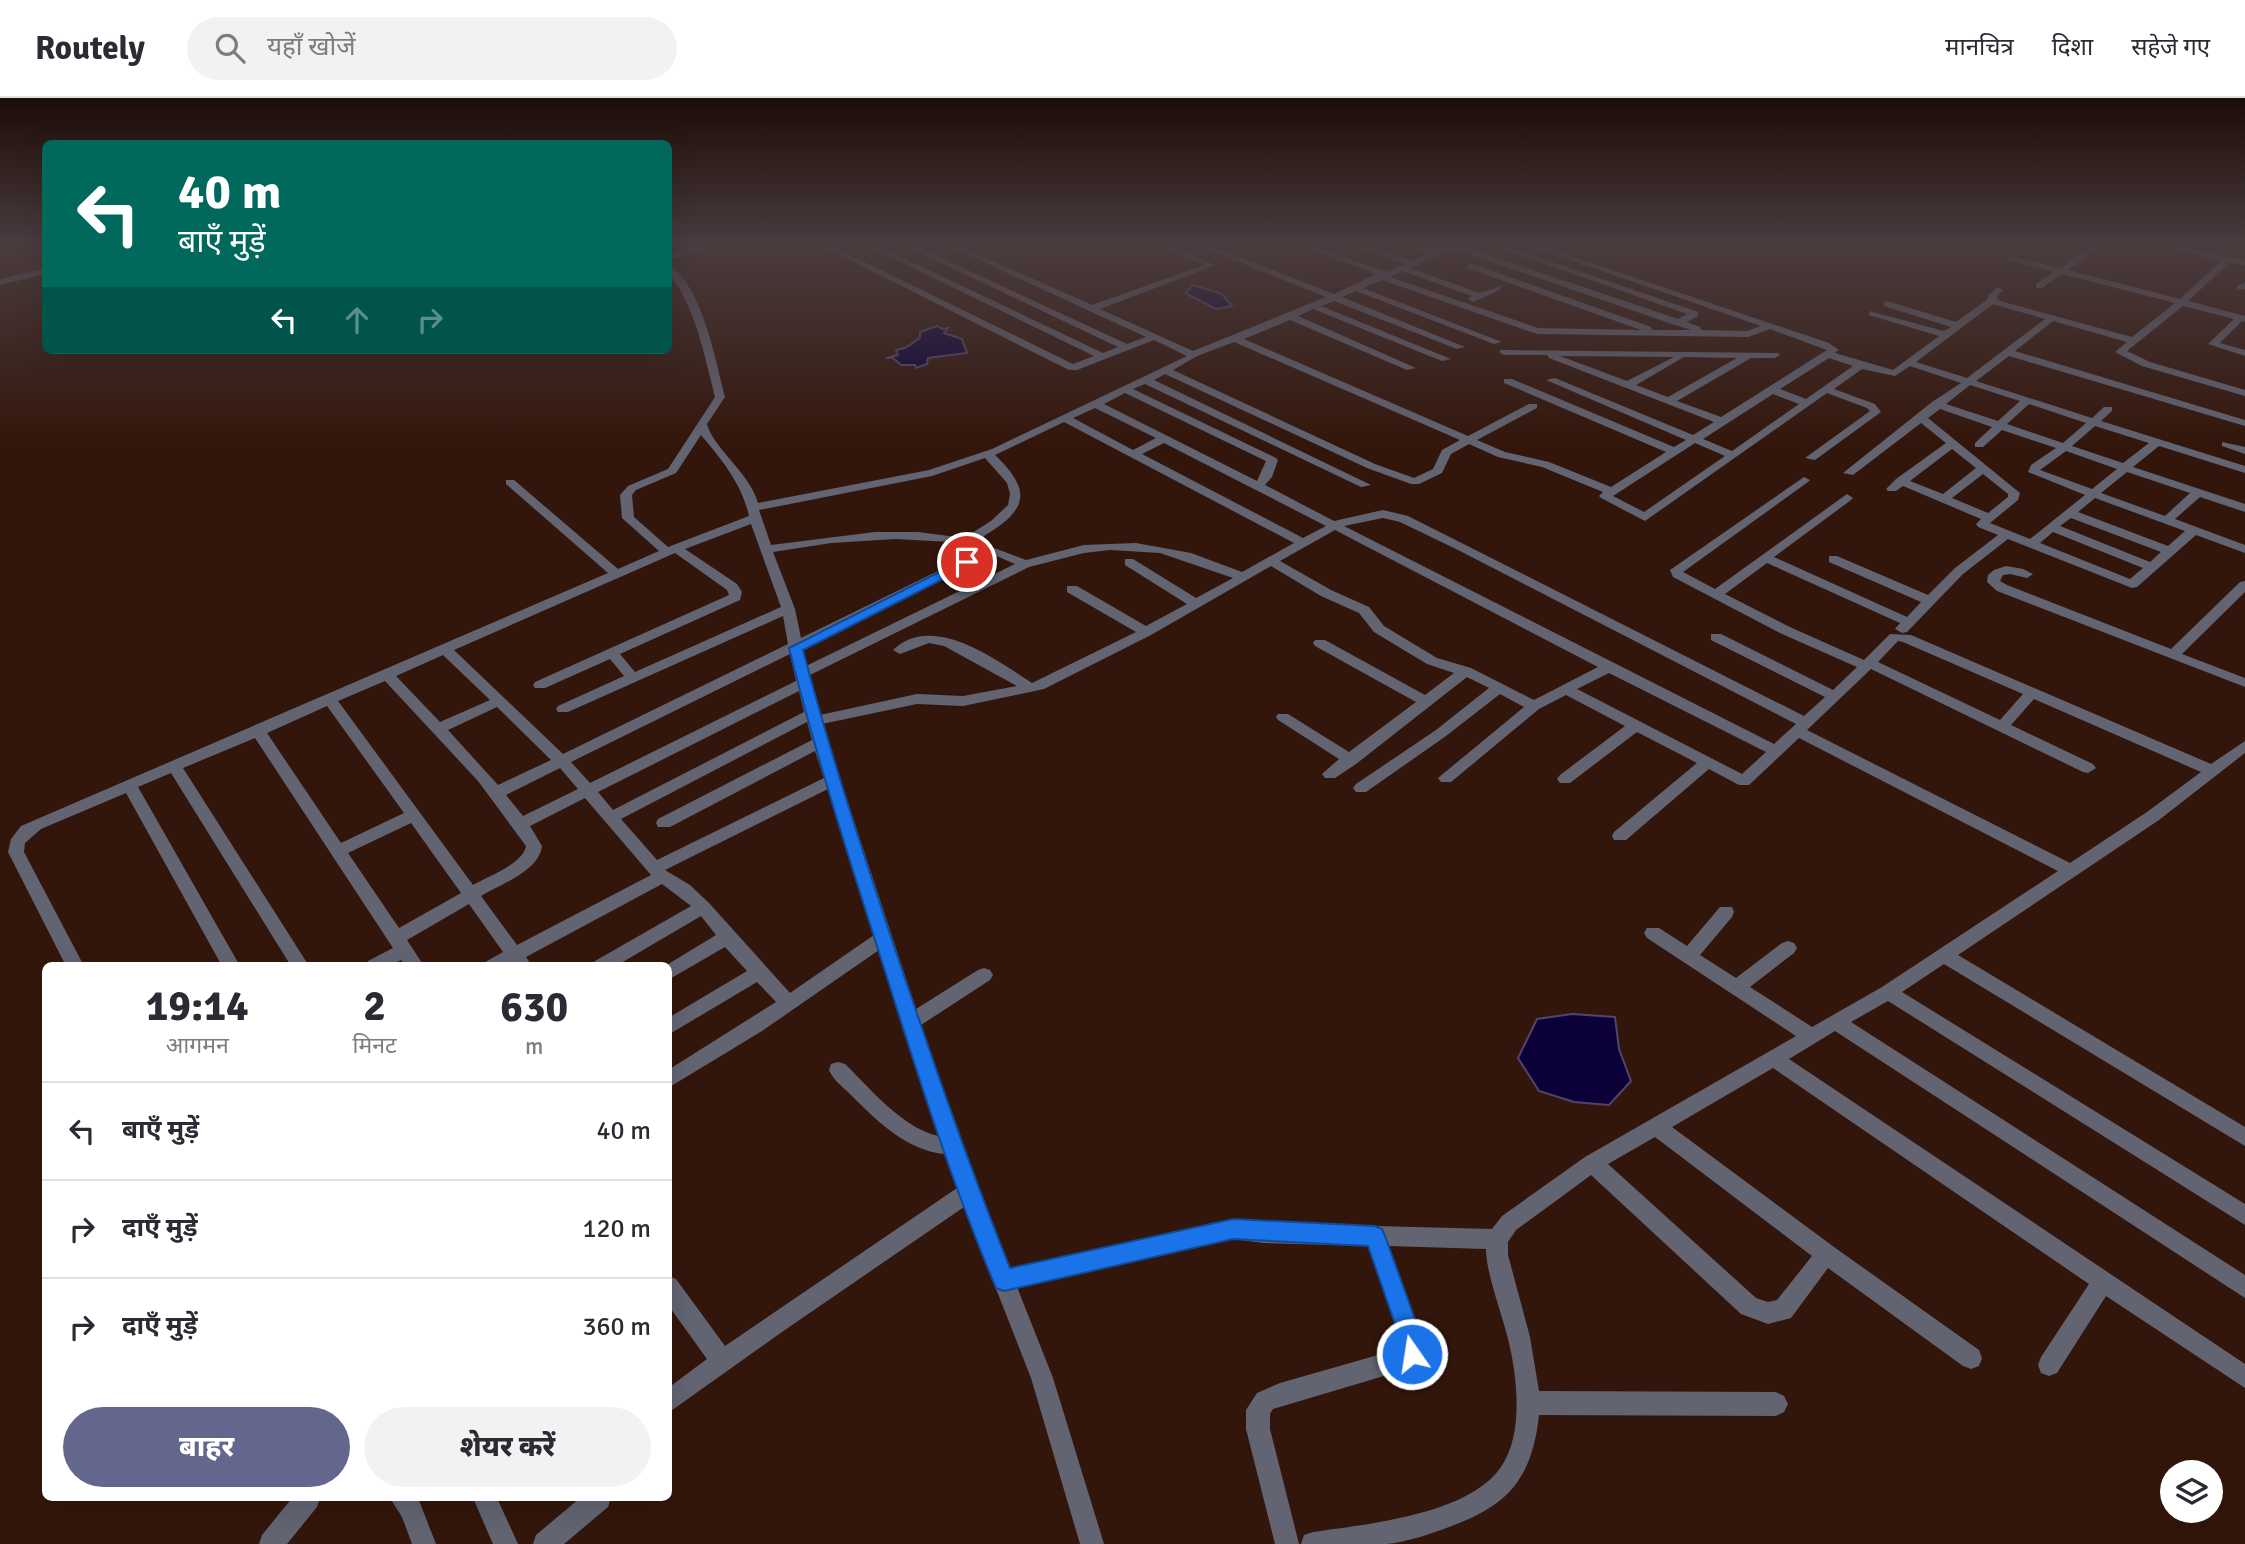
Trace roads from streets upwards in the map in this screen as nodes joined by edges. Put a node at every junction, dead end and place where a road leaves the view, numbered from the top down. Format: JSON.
{"nodes":[{"id":1,"x":694,"y":310,"type":"edge"},
{"id":2,"x":956,"y":310,"type":"edge"},
{"id":3,"x":1007,"y":310,"type":"edge"},
{"id":4,"x":1047,"y":310,"type":"edge"},
{"id":5,"x":1097,"y":310,"type":"edge"},
{"id":6,"x":1297,"y":310,"type":"edge"},
{"id":7,"x":1324,"y":310,"type":"edge"},
{"id":8,"x":1368,"y":310,"type":"edge"},
{"id":9,"x":1412,"y":310,"type":"edge"},
{"id":10,"x":1424,"y":310,"type":"edge"},
{"id":11,"x":1477,"y":310,"type":"edge"},
{"id":12,"x":1597,"y":310,"type":"edge"},
{"id":13,"x":1642,"y":310,"type":"edge"},
{"id":14,"x":1685,"y":310,"type":"edge"},
{"id":15,"x":1724,"y":310,"type":"edge"},
{"id":16,"x":1908,"y":310,"type":"edge"},
{"id":17,"x":1979,"y":310,"type":"edge"},
{"id":18,"x":2027,"y":310,"type":"edge"},
{"id":19,"x":2172,"y":310,"type":"edge"},
{"id":20,"x":2214,"y":310,"type":"edge"},
{"id":21,"x":1418,"y":313,"type":"junction"},
{"id":22,"x":1872,"y":313,"type":"dead end"},
{"id":23,"x":1287,"y":315,"type":"junction"},
{"id":24,"x":2052,"y":318,"type":"junction"},
{"id":25,"x":2243,"y":318,"type":"edge"},
{"id":26,"x":1678,"y":323,"type":"junction"},
{"id":27,"x":1770,"y":326,"type":"junction"},
{"id":28,"x":1959,"y":326,"type":"junction"},
{"id":29,"x":1661,"y":333,"type":"junction"},
{"id":30,"x":1710,"y":334,"type":"junction"},
{"id":31,"x":1947,"y":335,"type":"junction"},
{"id":32,"x":1154,"y":337,"type":"junction"},
{"id":33,"x":1237,"y":337,"type":"junction"},
{"id":34,"x":2135,"y":341,"type":"junction"},
{"id":35,"x":1497,"y":342,"type":"dead end"},
{"id":36,"x":2017,"y":344,"type":"junction"},
{"id":37,"x":1460,"y":347,"type":"dead end"},
{"id":38,"x":1127,"y":348,"type":"junction"},
{"id":39,"x":1504,"y":352,"type":"dead end"},
{"id":40,"x":2007,"y":352,"type":"junction"},
{"id":41,"x":2204,"y":352,"type":"dead end"},
{"id":42,"x":1543,"y":353,"type":"junction"},
{"id":43,"x":1682,"y":353,"type":"junction"},
{"id":44,"x":2245,"y":353,"type":"edge"},
{"id":45,"x":1751,"y":354,"type":"junction"},
{"id":46,"x":1827,"y":354,"type":"junction"},
{"id":47,"x":1192,"y":355,"type":"junction"},
{"id":48,"x":1775,"y":355,"type":"dead end"},
{"id":49,"x":1103,"y":357,"type":"junction"},
{"id":50,"x":1446,"y":359,"type":"dead end"},
{"id":51,"x":1907,"y":362,"type":"junction"},
{"id":52,"x":2245,"y":364,"type":"edge"},
{"id":53,"x":1861,"y":365,"type":"junction"},
{"id":54,"x":1411,"y":368,"type":"dead end"},
{"id":55,"x":1167,"y":370,"type":"junction"},
{"id":56,"x":1146,"y":380,"type":"junction"},
{"id":57,"x":1551,"y":380,"type":"dead end"},
{"id":58,"x":1968,"y":380,"type":"junction"},
{"id":59,"x":1508,"y":381,"type":"dead end"},
{"id":60,"x":1628,"y":385,"type":"junction"},
{"id":61,"x":1825,"y":389,"type":"junction"},
{"id":62,"x":1126,"y":390,"type":"junction"},
{"id":63,"x":1773,"y":390,"type":"junction"},
{"id":64,"x":2245,"y":393,"type":"edge"},
{"id":65,"x":2027,"y":400,"type":"junction"},
{"id":66,"x":1669,"y":401,"type":"junction"},
{"id":67,"x":1806,"y":403,"type":"junction"},
{"id":68,"x":1096,"y":404,"type":"junction"},
{"id":69,"x":1936,"y":404,"type":"junction"},
{"id":70,"x":1533,"y":406,"type":"dead end"},
{"id":71,"x":2108,"y":409,"type":"dead end"},
{"id":72,"x":2245,"y":412,"type":"edge"},
{"id":73,"x":1066,"y":419,"type":"junction"},
{"id":74,"x":1922,"y":419,"type":"junction"},
{"id":75,"x":2096,"y":421,"type":"junction"},
{"id":76,"x":1723,"y":422,"type":"junction"},
{"id":77,"x":2245,"y":423,"type":"edge"},
{"id":78,"x":2000,"y":425,"type":"junction"},
{"id":79,"x":702,"y":427,"type":"junction"},
{"id":80,"x":1165,"y":438,"type":"junction"},
{"id":81,"x":1469,"y":440,"type":"junction"},
{"id":82,"x":1695,"y":440,"type":"junction"},
{"id":83,"x":2158,"y":442,"type":"junction"},
{"id":84,"x":1952,"y":443,"type":"junction"},
{"id":85,"x":2226,"y":444,"type":"dead end"},
{"id":86,"x":1979,"y":445,"type":"dead end"},
{"id":87,"x":2066,"y":446,"type":"junction"},
{"id":88,"x":2245,"y":451,"type":"edge"},
{"id":89,"x":1675,"y":452,"type":"junction"},
{"id":90,"x":987,"y":454,"type":"junction"},
{"id":91,"x":1134,"y":454,"type":"junction"},
{"id":92,"x":1733,"y":454,"type":"junction"},
{"id":93,"x":1811,"y":458,"type":"dead end"},
{"id":94,"x":2127,"y":466,"type":"junction"},
{"id":95,"x":1983,"y":468,"type":"junction"},
{"id":96,"x":2245,"y":470,"type":"edge"},
{"id":97,"x":1849,"y":473,"type":"dead end"},
{"id":98,"x":1804,"y":480,"type":"dead end"},
{"id":99,"x":510,"y":482,"type":"dead end"},
{"id":100,"x":1259,"y":485,"type":"junction"},
{"id":101,"x":1366,"y":485,"type":"dead end"},
{"id":102,"x":2199,"y":491,"type":"junction"},
{"id":103,"x":1612,"y":492,"type":"junction"},
{"id":104,"x":2092,"y":495,"type":"junction"},
{"id":105,"x":1847,"y":498,"type":"dead end"},
{"id":106,"x":1944,"y":499,"type":"junction"},
{"id":107,"x":2245,"y":508,"type":"edge"},
{"id":108,"x":754,"y":513,"type":"junction"},
{"id":109,"x":2069,"y":513,"type":"junction"},
{"id":110,"x":1990,"y":518,"type":"junction"},
{"id":111,"x":2166,"y":521,"type":"junction"},
{"id":112,"x":1333,"y":527,"type":"junction"},
{"id":113,"x":2052,"y":527,"type":"junction"},
{"id":114,"x":2193,"y":531,"type":"junction"},
{"id":115,"x":2006,"y":534,"type":"junction"},
{"id":116,"x":965,"y":542,"type":"junction"},
{"id":117,"x":1303,"y":543,"type":"junction"},
{"id":118,"x":2031,"y":544,"type":"junction"},
{"id":119,"x":2245,"y":549,"type":"edge"},
{"id":120,"x":671,"y":550,"type":"junction"},
{"id":121,"x":768,"y":550,"type":"junction"},
{"id":122,"x":991,"y":550,"type":"junction"},
{"id":123,"x":2169,"y":551,"type":"junction"},
{"id":124,"x":1766,"y":558,"type":"junction"},
{"id":125,"x":1833,"y":559,"type":"dead end"},
{"id":126,"x":1271,"y":561,"type":"junction"},
{"id":127,"x":1129,"y":562,"type":"dead end"},
{"id":128,"x":1025,"y":564,"type":"junction"},
{"id":129,"x":2152,"y":567,"type":"junction"},
{"id":130,"x":617,"y":574,"type":"junction"},
{"id":131,"x":2027,"y":575,"type":"dead end"},
{"id":132,"x":1243,"y":577,"type":"junction"},
{"id":133,"x":2245,"y":585,"type":"edge"},
{"id":134,"x":1072,"y":589,"type":"dead end"},
{"id":135,"x":1716,"y":594,"type":"junction"},
{"id":136,"x":1928,"y":600,"type":"junction"},
{"id":137,"x":1196,"y":604,"type":"junction"},
{"id":138,"x":788,"y":609,"type":"junction"},
{"id":139,"x":1908,"y":622,"type":"junction"},
{"id":140,"x":1146,"y":632,"type":"junction"},
{"id":141,"x":1716,"y":637,"type":"dead end"},
{"id":142,"x":1895,"y":637,"type":"junction"},
{"id":143,"x":1320,"y":643,"type":"dead end"},
{"id":144,"x":796,"y":648,"type":"junction"},
{"id":145,"x":445,"y":649,"type":"junction"},
{"id":146,"x":900,"y":650,"type":"dead end"},
{"id":147,"x":612,"y":653,"type":"junction"},
{"id":148,"x":2173,"y":655,"type":"junction"},
{"id":149,"x":1868,"y":664,"type":"junction"},
{"id":150,"x":1607,"y":668,"type":"junction"},
{"id":151,"x":1466,"y":671,"type":"junction"},
{"id":152,"x":387,"y":674,"type":"junction"},
{"id":153,"x":634,"y":678,"type":"junction"},
{"id":154,"x":802,"y":679,"type":"junction"},
{"id":155,"x":2245,"y":683,"type":"edge"},
{"id":156,"x":540,"y":685,"type":"dead end"},
{"id":157,"x":1499,"y":687,"type":"junction"},
{"id":158,"x":1030,"y":688,"type":"junction"},
{"id":159,"x":1566,"y":689,"type":"junction"},
{"id":160,"x":2032,"y":693,"type":"junction"},
{"id":161,"x":1834,"y":696,"type":"junction"},
{"id":162,"x":329,"y":699,"type":"junction"},
{"id":163,"x":499,"y":701,"type":"junction"},
{"id":164,"x":1427,"y":702,"type":"junction"},
{"id":165,"x":1534,"y":706,"type":"junction"},
{"id":166,"x":563,"y":709,"type":"dead end"},
{"id":167,"x":1283,"y":717,"type":"dead end"},
{"id":168,"x":813,"y":718,"type":"junction"},
{"id":169,"x":1636,"y":725,"type":"junction"},
{"id":170,"x":2002,"y":726,"type":"junction"},
{"id":171,"x":1802,"y":727,"type":"junction"},
{"id":172,"x":437,"y":729,"type":"junction"},
{"id":173,"x":258,"y":731,"type":"junction"},
{"id":174,"x":820,"y":742,"type":"junction"},
{"id":175,"x":2245,"y":746,"type":"edge"},
{"id":176,"x":1776,"y":751,"type":"junction"},
{"id":177,"x":1351,"y":760,"type":"junction"},
{"id":178,"x":562,"y":761,"type":"junction"},
{"id":179,"x":1708,"y":762,"type":"junction"},
{"id":180,"x":174,"y":767,"type":"junction"},
{"id":181,"x":2088,"y":768,"type":"dead end"},
{"id":182,"x":2212,"y":771,"type":"junction"},
{"id":183,"x":1330,"y":774,"type":"dead end"},
{"id":184,"x":1446,"y":778,"type":"dead end"},
{"id":185,"x":1565,"y":779,"type":"dead end"},
{"id":186,"x":834,"y":780,"type":"junction"},
{"id":187,"x":674,"y":785,"type":"junction"},
{"id":188,"x":130,"y":786,"type":"junction"},
{"id":189,"x":1361,"y":788,"type":"dead end"},
{"id":190,"x":588,"y":790,"type":"junction"},
{"id":191,"x":496,"y":793,"type":"junction"},
{"id":192,"x":693,"y":807,"type":"junction"},
{"id":193,"x":414,"y":815,"type":"junction"},
{"id":194,"x":612,"y":817,"type":"junction"},
{"id":195,"x":664,"y":823,"type":"dead end"},
{"id":196,"x":521,"y":824,"type":"junction"},
{"id":197,"x":1620,"y":836,"type":"dead end"},
{"id":198,"x":338,"y":851,"type":"junction"},
{"id":199,"x":2072,"y":871,"type":"junction"},
{"id":200,"x":658,"y":872,"type":"junction"},
{"id":201,"x":472,"y":895,"type":"junction"},
{"id":202,"x":703,"y":907,"type":"junction"},
{"id":203,"x":1726,"y":912,"type":"dead end"},
{"id":204,"x":1653,"y":933,"type":"dead end"},
{"id":205,"x":727,"y":937,"type":"junction"},
{"id":206,"x":884,"y":937,"type":"junction"},
{"id":207,"x":400,"y":944,"type":"junction"},
{"id":208,"x":1788,"y":948,"type":"dead end"},
{"id":209,"x":1944,"y":955,"type":"junction"},
{"id":210,"x":1689,"y":957,"type":"junction"},
{"id":211,"x":519,"y":960,"type":"edge"},
{"id":212,"x":73,"y":962,"type":"edge"},
{"id":213,"x":229,"y":962,"type":"edge"},
{"id":214,"x":297,"y":962,"type":"edge"},
{"id":215,"x":379,"y":962,"type":"edge"},
{"id":216,"x":412,"y":962,"type":"edge"},
{"id":217,"x":608,"y":962,"type":"edge"},
{"id":218,"x":672,"y":971,"type":"edge"},
{"id":219,"x":759,"y":972,"type":"junction"},
{"id":220,"x":984,"y":975,"type":"dead end"},
{"id":221,"x":1737,"y":987,"type":"junction"},
{"id":222,"x":1888,"y":992,"type":"junction"},
{"id":223,"x":787,"y":1002,"type":"junction"},
{"id":224,"x":911,"y":1022,"type":"junction"},
{"id":225,"x":1837,"y":1023,"type":"junction"},
{"id":226,"x":672,"y":1026,"type":"edge"},
{"id":227,"x":1812,"y":1037,"type":"junction"},
{"id":228,"x":1774,"y":1059,"type":"junction"},
{"id":229,"x":838,"y":1070,"type":"dead end"},
{"id":230,"x":672,"y":1078,"type":"edge"},
{"id":231,"x":1657,"y":1126,"type":"junction"},
{"id":232,"x":2245,"y":1137,"type":"edge"},
{"id":233,"x":951,"y":1146,"type":"junction"},
{"id":234,"x":1592,"y":1163,"type":"junction"},
{"id":235,"x":969,"y":1192,"type":"junction"},
{"id":236,"x":2245,"y":1215,"type":"edge"},
{"id":237,"x":1375,"y":1236,"type":"junction"},
{"id":238,"x":1497,"y":1239,"type":"junction"},
{"id":239,"x":1826,"y":1254,"type":"junction"},
{"id":240,"x":1004,"y":1280,"type":"junction"},
{"id":241,"x":2103,"y":1281,"type":"junction"},
{"id":242,"x":2245,"y":1287,"type":"edge"},
{"id":243,"x":672,"y":1292,"type":"edge"},
{"id":244,"x":1972,"y":1358,"type":"dead end"},
{"id":245,"x":721,"y":1360,"type":"junction"},
{"id":246,"x":2049,"y":1366,"type":"dead end"},
{"id":247,"x":2245,"y":1377,"type":"edge"},
{"id":248,"x":672,"y":1399,"type":"edge"},
{"id":249,"x":1528,"y":1404,"type":"junction"},
{"id":250,"x":1776,"y":1404,"type":"dead end"},
{"id":251,"x":306,"y":1501,"type":"edge"},
{"id":252,"x":404,"y":1501,"type":"edge"},
{"id":253,"x":486,"y":1501,"type":"edge"},
{"id":254,"x":595,"y":1501,"type":"edge"},
{"id":255,"x":1329,"y":1543,"type":"edge"},
{"id":256,"x":271,"y":1544,"type":"edge"},
{"id":257,"x":424,"y":1544,"type":"edge"},
{"id":258,"x":506,"y":1544,"type":"edge"},
{"id":259,"x":545,"y":1544,"type":"edge"},
{"id":260,"x":1092,"y":1544,"type":"edge"},
{"id":261,"x":1287,"y":1544,"type":"edge"}],
"edges":[{"from":1,"to":79,"type":"street"},
{"from":2,"to":49,"type":"street"},
{"from":3,"to":49,"type":"street"},
{"from":4,"to":38,"type":"street"},
{"from":5,"to":32,"type":"street"},
{"from":6,"to":23,"type":"street"},
{"from":7,"to":50,"type":"street"},
{"from":8,"to":37,"type":"street"},
{"from":9,"to":21,"type":"street"},
{"from":10,"to":21,"type":"street"},
{"from":11,"to":29,"type":"street"},
{"from":12,"to":29,"type":"street"},
{"from":13,"to":26,"type":"street"},
{"from":14,"to":26,"type":"street"},
{"from":15,"to":27,"type":"street"},
{"from":16,"to":28,"type":"street"},
{"from":17,"to":28,"type":"street"},
{"from":18,"to":24,"type":"street"},
{"from":19,"to":34,"type":"street"},
{"from":20,"to":25,"type":"street"},
{"from":21,"to":35,"type":"street"},
{"from":22,"to":31,"type":"street"},
{"from":23,"to":33,"type":"street"},
{"from":23,"to":54,"type":"street"},
{"from":24,"to":34,"type":"street"},
{"from":24,"to":36,"type":"street"},
{"from":25,"to":44,"type":"street"},
{"from":26,"to":30,"type":"street"},
{"from":27,"to":30,"type":"street"},
{"from":27,"to":46,"type":"street"},
{"from":28,"to":31,"type":"street"},
{"from":29,"to":30,"type":"street"},
{"from":31,"to":51,"type":"street"},
{"from":32,"to":38,"type":"street"},
{"from":32,"to":47,"type":"street"},
{"from":33,"to":47,"type":"street"},
{"from":33,"to":81,"type":"street"},
{"from":34,"to":64,"type":"street"},
{"from":36,"to":40,"type":"street"},
{"from":36,"to":72,"type":"street"},
{"from":38,"to":49,"type":"street"},
{"from":39,"to":42,"type":"street"},
{"from":40,"to":58,"type":"street"},
{"from":40,"to":77,"type":"street"},
{"from":41,"to":52,"type":"street"},
{"from":42,"to":43,"type":"street"},
{"from":42,"to":60,"type":"street"},
{"from":43,"to":45,"type":"street"},
{"from":43,"to":60,"type":"street"},
{"from":45,"to":48,"type":"street"},
{"from":45,"to":66,"type":"street"},
{"from":46,"to":53,"type":"street"},
{"from":46,"to":63,"type":"street"},
{"from":47,"to":55,"type":"street"},
{"from":51,"to":53,"type":"street"},
{"from":51,"to":58,"type":"street"},
{"from":53,"to":61,"type":"street"},
{"from":55,"to":56,"type":"street"},
{"from":55,"to":81,"type":"street"},
{"from":56,"to":62,"type":"street"},
{"from":56,"to":101,"type":"street"},
{"from":57,"to":82,"type":"street"},
{"from":58,"to":65,"type":"street"},
{"from":58,"to":69,"type":"street"},
{"from":59,"to":89,"type":"street"},
{"from":60,"to":66,"type":"street"},
{"from":61,"to":67,"type":"street"},
{"from":61,"to":93,"type":"street"},
{"from":62,"to":68,"type":"street"},
{"from":62,"to":100,"type":"street"},
{"from":63,"to":67,"type":"street"},
{"from":63,"to":76,"type":"street"},
{"from":65,"to":75,"type":"street"},
{"from":65,"to":78,"type":"street"},
{"from":66,"to":76,"type":"street"},
{"from":67,"to":92,"type":"street"},
{"from":68,"to":73,"type":"street"},
{"from":68,"to":80,"type":"street"},
{"from":69,"to":74,"type":"street"},
{"from":69,"to":78,"type":"street"},
{"from":70,"to":81,"type":"street"},
{"from":71,"to":75,"type":"street"},
{"from":73,"to":90,"type":"street"},
{"from":73,"to":91,"type":"street"},
{"from":74,"to":84,"type":"street"},
{"from":74,"to":97,"type":"street"},
{"from":75,"to":83,"type":"street"},
{"from":75,"to":87,"type":"street"},
{"from":76,"to":82,"type":"street"},
{"from":78,"to":86,"type":"street"},
{"from":78,"to":87,"type":"street"},
{"from":79,"to":108,"type":"street"},
{"from":79,"to":120,"type":"street"},
{"from":80,"to":91,"type":"street"},
{"from":80,"to":100,"type":"street"},
{"from":81,"to":103,"type":"street"},
{"from":82,"to":89,"type":"street"},
{"from":82,"to":92,"type":"street"},
{"from":83,"to":94,"type":"street"},
{"from":83,"to":96,"type":"street"},
{"from":84,"to":95,"type":"street"},
{"from":84,"to":106,"type":"street"},
{"from":85,"to":88,"type":"street"},
{"from":87,"to":94,"type":"street"},
{"from":87,"to":104,"type":"street"},
{"from":89,"to":103,"type":"street"},
{"from":90,"to":108,"type":"street"},
{"from":90,"to":116,"type":"street"},
{"from":91,"to":117,"type":"street"},
{"from":92,"to":103,"type":"street"},
{"from":94,"to":102,"type":"street"},
{"from":94,"to":104,"type":"street"},
{"from":95,"to":106,"type":"street"},
{"from":95,"to":110,"type":"street"},
{"from":98,"to":135,"type":"street"},
{"from":99,"to":130,"type":"street"},
{"from":100,"to":112,"type":"street"},
{"from":102,"to":107,"type":"street"},
{"from":102,"to":111,"type":"street"},
{"from":104,"to":109,"type":"street"},
{"from":104,"to":111,"type":"street"},
{"from":105,"to":124,"type":"street"},
{"from":106,"to":110,"type":"street"},
{"from":108,"to":120,"type":"street"},
{"from":108,"to":121,"type":"street"},
{"from":109,"to":113,"type":"street"},
{"from":109,"to":123,"type":"street"},
{"from":110,"to":115,"type":"street"},
{"from":111,"to":114,"type":"street"},
{"from":112,"to":117,"type":"street"},
{"from":112,"to":150,"type":"street"},
{"from":112,"to":171,"type":"street"},
{"from":113,"to":118,"type":"street"},
{"from":113,"to":129,"type":"street"},
{"from":114,"to":119,"type":"street"},
{"from":114,"to":123,"type":"street"},
{"from":115,"to":118,"type":"street"},
{"from":115,"to":136,"type":"street"},
{"from":116,"to":121,"type":"street"},
{"from":116,"to":122,"type":"street"},
{"from":117,"to":126,"type":"street"},
{"from":118,"to":129,"type":"street"},
{"from":120,"to":130,"type":"street"},
{"from":120,"to":147,"type":"street"},
{"from":121,"to":138,"type":"street"},
{"from":122,"to":128,"type":"street"},
{"from":122,"to":144,"type":"street"},
{"from":123,"to":129,"type":"street"},
{"from":124,"to":135,"type":"street"},
{"from":124,"to":139,"type":"street"},
{"from":125,"to":136,"type":"street"},
{"from":126,"to":132,"type":"street"},
{"from":126,"to":151,"type":"street"},
{"from":127,"to":137,"type":"street"},
{"from":128,"to":132,"type":"street"},
{"from":128,"to":154,"type":"street"},
{"from":130,"to":145,"type":"street"},
{"from":131,"to":148,"type":"street"},
{"from":132,"to":137,"type":"street"},
{"from":133,"to":148,"type":"street"},
{"from":134,"to":140,"type":"street"},
{"from":135,"to":149,"type":"street"},
{"from":136,"to":139,"type":"street"},
{"from":137,"to":140,"type":"street"},
{"from":138,"to":144,"type":"street"},
{"from":138,"to":153,"type":"street"},
{"from":139,"to":142,"type":"street"},
{"from":140,"to":158,"type":"street"},
{"from":141,"to":161,"type":"street"},
{"from":142,"to":149,"type":"street"},
{"from":142,"to":160,"type":"street"},
{"from":143,"to":164,"type":"street"},
{"from":144,"to":154,"type":"street"},
{"from":144,"to":178,"type":"street"},
{"from":145,"to":152,"type":"street"},
{"from":145,"to":163,"type":"street"},
{"from":146,"to":158,"type":"street"},
{"from":147,"to":153,"type":"street"},
{"from":147,"to":156,"type":"street"},
{"from":148,"to":155,"type":"street"},
{"from":149,"to":161,"type":"street"},
{"from":149,"to":170,"type":"street"},
{"from":150,"to":159,"type":"street"},
{"from":150,"to":176,"type":"street"},
{"from":151,"to":157,"type":"street"},
{"from":151,"to":164,"type":"street"},
{"from":152,"to":162,"type":"street"},
{"from":152,"to":172,"type":"street"},
{"from":153,"to":166,"type":"street"},
{"from":154,"to":168,"type":"street"},
{"from":154,"to":190,"type":"street"},
{"from":157,"to":165,"type":"street"},
{"from":157,"to":189,"type":"street"},
{"from":158,"to":168,"type":"street"},
{"from":159,"to":165,"type":"street"},
{"from":159,"to":169,"type":"street"},
{"from":160,"to":170,"type":"street"},
{"from":160,"to":182,"type":"street"},
{"from":161,"to":171,"type":"street"},
{"from":162,"to":173,"type":"street"},
{"from":162,"to":193,"type":"street"},
{"from":163,"to":172,"type":"street"},
{"from":163,"to":178,"type":"street"},
{"from":164,"to":177,"type":"street"},
{"from":165,"to":184,"type":"street"},
{"from":167,"to":177,"type":"street"},
{"from":168,"to":174,"type":"street"},
{"from":168,"to":187,"type":"street"},
{"from":169,"to":179,"type":"street"},
{"from":169,"to":185,"type":"street"},
{"from":170,"to":181,"type":"street"},
{"from":171,"to":176,"type":"street"},
{"from":171,"to":199,"type":"street"},
{"from":172,"to":191,"type":"street"},
{"from":173,"to":180,"type":"street"},
{"from":173,"to":198,"type":"street"},
{"from":174,"to":186,"type":"street"},
{"from":174,"to":192,"type":"street"},
{"from":175,"to":182,"type":"street"},
{"from":176,"to":179,"type":"street"},
{"from":177,"to":183,"type":"street"},
{"from":178,"to":190,"type":"street"},
{"from":178,"to":191,"type":"street"},
{"from":179,"to":197,"type":"street"},
{"from":180,"to":188,"type":"street"},
{"from":180,"to":214,"type":"street"},
{"from":182,"to":199,"type":"street"},
{"from":186,"to":200,"type":"street"},
{"from":186,"to":206,"type":"street"},
{"from":187,"to":192,"type":"street"},
{"from":187,"to":194,"type":"street"},
{"from":188,"to":212,"type":"street"},
{"from":188,"to":213,"type":"street"},
{"from":190,"to":194,"type":"street"},
{"from":190,"to":196,"type":"street"},
{"from":191,"to":196,"type":"street"},
{"from":192,"to":195,"type":"street"},
{"from":193,"to":198,"type":"street"},
{"from":193,"to":201,"type":"street"},
{"from":194,"to":200,"type":"street"},
{"from":196,"to":201,"type":"street"},
{"from":198,"to":207,"type":"street"},
{"from":199,"to":209,"type":"street"},
{"from":200,"to":202,"type":"street"},
{"from":200,"to":211,"type":"street"},
{"from":201,"to":207,"type":"street"},
{"from":201,"to":211,"type":"street"},
{"from":202,"to":205,"type":"street"},
{"from":202,"to":217,"type":"street"},
{"from":203,"to":210,"type":"street"},
{"from":204,"to":210,"type":"street"},
{"from":205,"to":218,"type":"street"},
{"from":205,"to":219,"type":"street"},
{"from":206,"to":223,"type":"street"},
{"from":206,"to":224,"type":"street"},
{"from":207,"to":215,"type":"street"},
{"from":207,"to":216,"type":"street"},
{"from":208,"to":221,"type":"street"},
{"from":209,"to":222,"type":"street"},
{"from":209,"to":232,"type":"street"},
{"from":210,"to":221,"type":"street"},
{"from":219,"to":223,"type":"street"},
{"from":219,"to":226,"type":"street"},
{"from":220,"to":224,"type":"street"},
{"from":221,"to":227,"type":"street"},
{"from":222,"to":225,"type":"street"},
{"from":222,"to":236,"type":"street"},
{"from":223,"to":230,"type":"street"},
{"from":224,"to":233,"type":"street"},
{"from":225,"to":227,"type":"street"},
{"from":225,"to":242,"type":"street"},
{"from":227,"to":228,"type":"street"},
{"from":228,"to":231,"type":"street"},
{"from":228,"to":241,"type":"street"},
{"from":229,"to":233,"type":"street"},
{"from":231,"to":234,"type":"street"},
{"from":231,"to":239,"type":"street"},
{"from":233,"to":235,"type":"street"},
{"from":234,"to":238,"type":"street"},
{"from":234,"to":239,"type":"street"},
{"from":235,"to":240,"type":"street"},
{"from":235,"to":245,"type":"street"},
{"from":237,"to":238,"type":"street"},
{"from":237,"to":240,"type":"street"},
{"from":237,"to":261,"type":"street"},
{"from":238,"to":249,"type":"street"},
{"from":239,"to":244,"type":"street"},
{"from":240,"to":260,"type":"street"},
{"from":241,"to":246,"type":"street"},
{"from":241,"to":247,"type":"street"},
{"from":243,"to":245,"type":"street"},
{"from":245,"to":248,"type":"street"},
{"from":249,"to":250,"type":"street"},
{"from":249,"to":255,"type":"street"},
{"from":251,"to":256,"type":"street"},
{"from":252,"to":257,"type":"street"},
{"from":253,"to":258,"type":"street"},
{"from":254,"to":259,"type":"street"}]}
